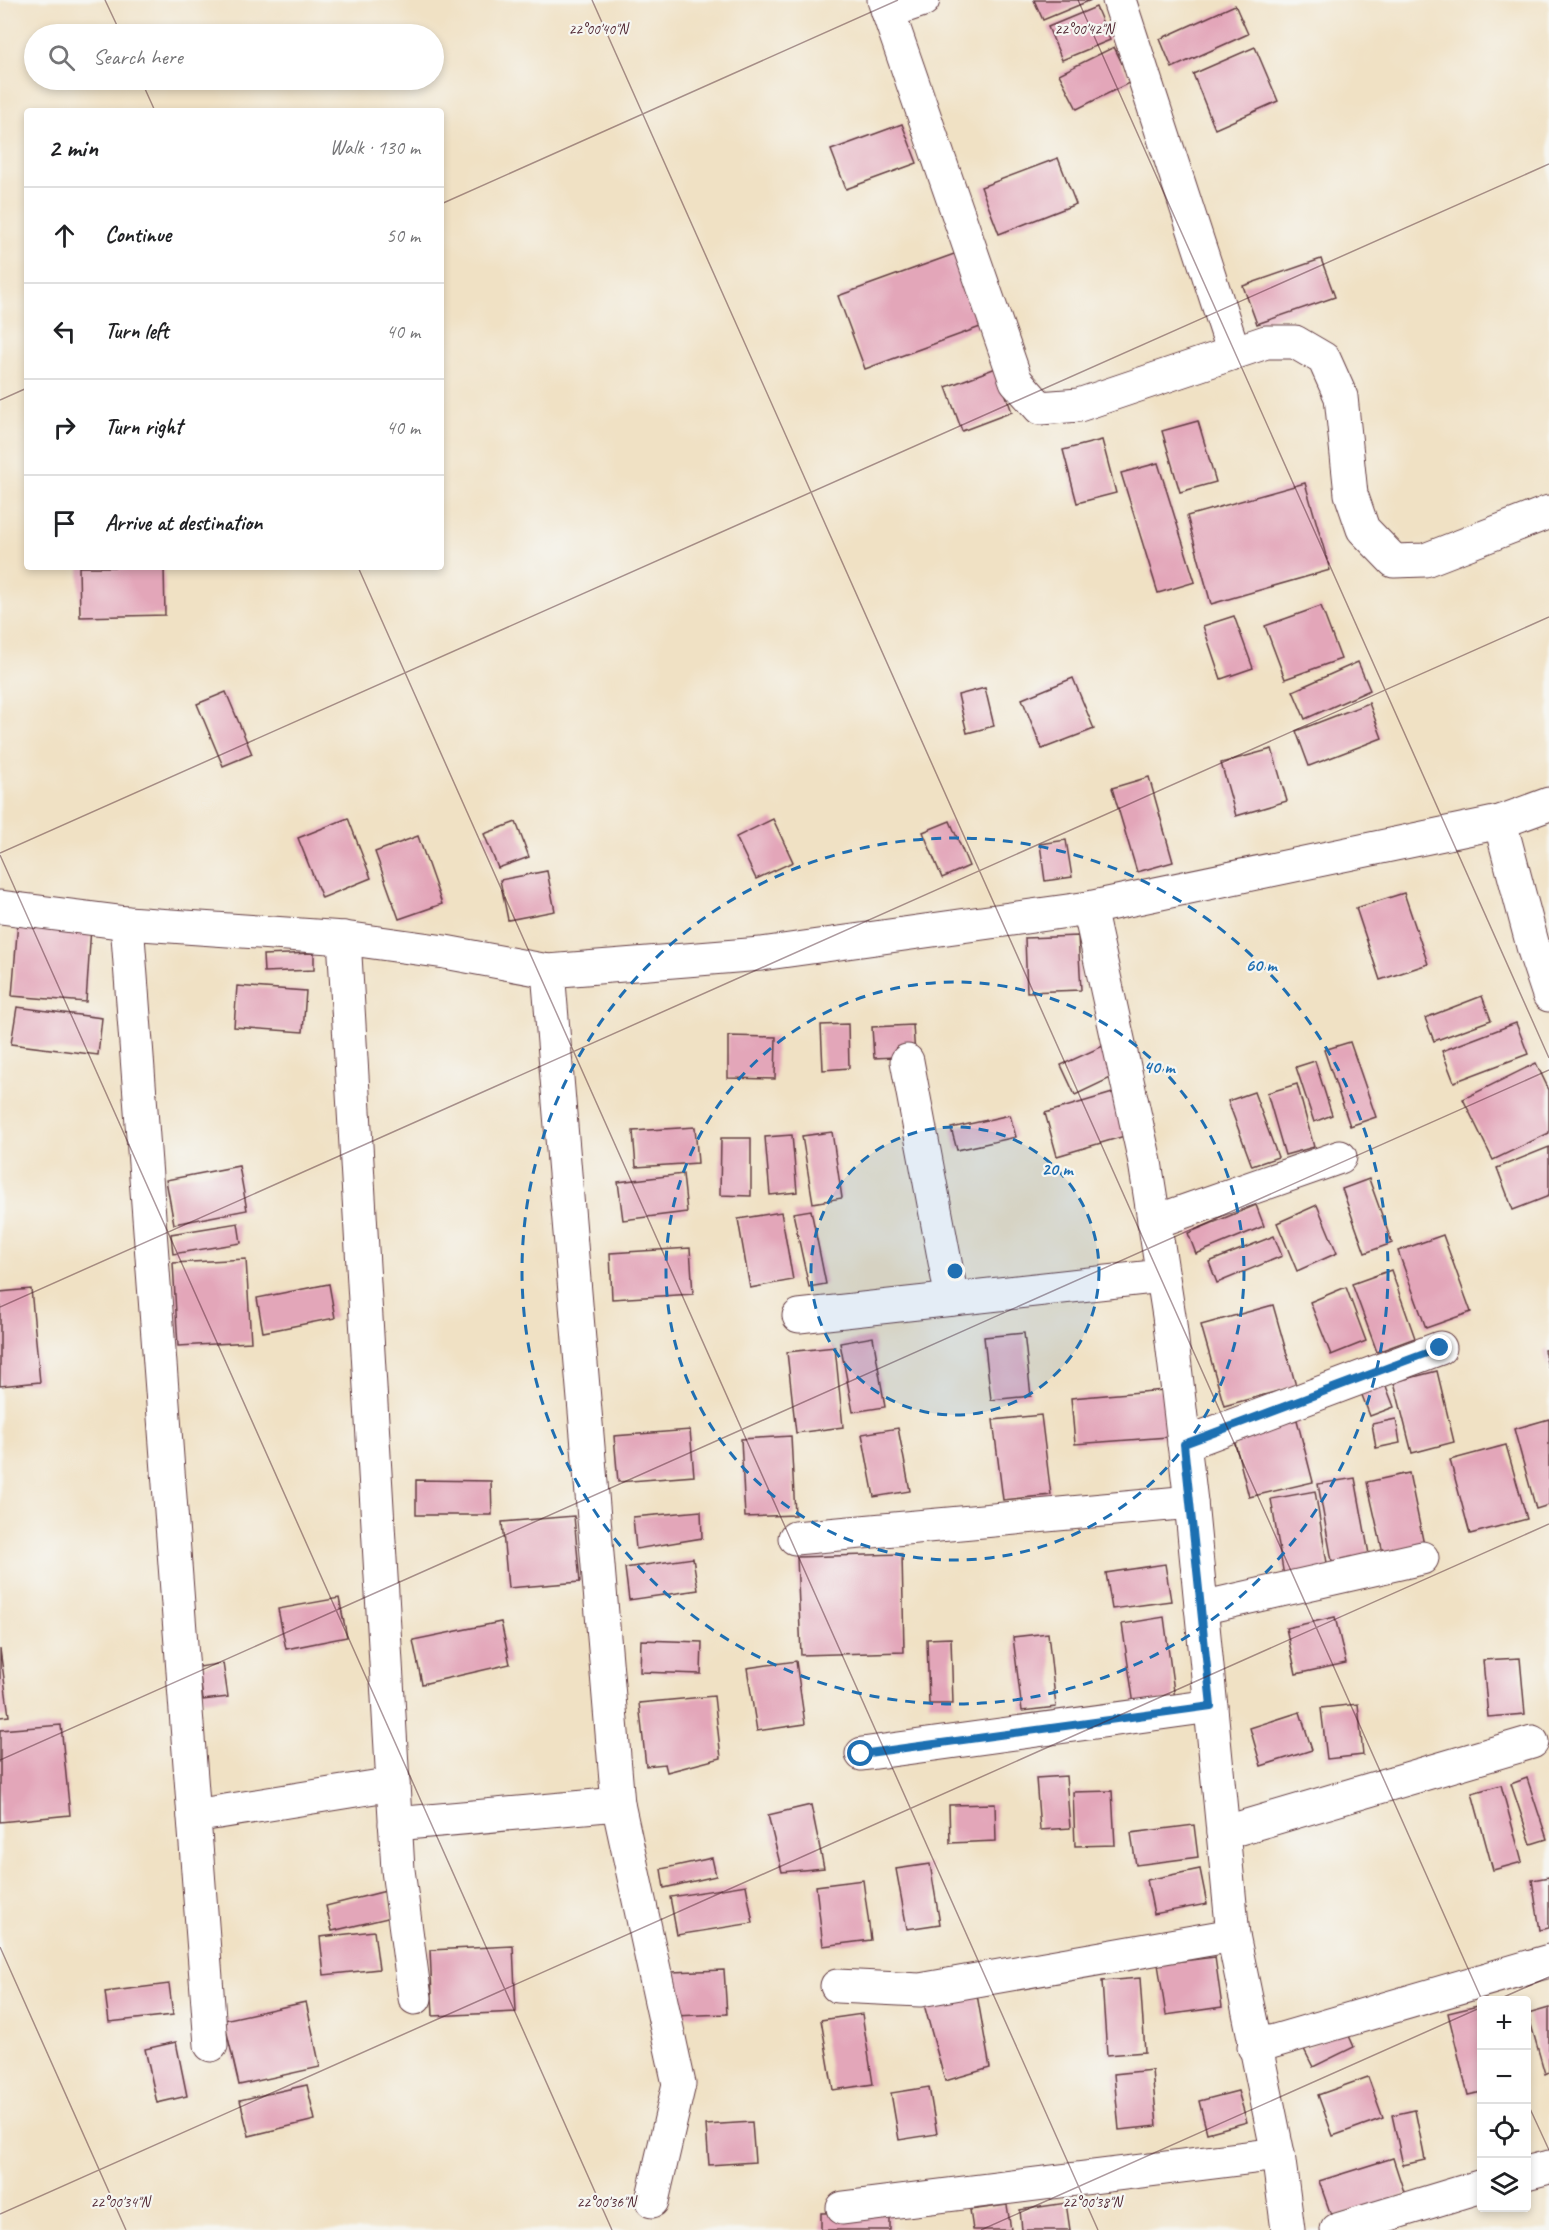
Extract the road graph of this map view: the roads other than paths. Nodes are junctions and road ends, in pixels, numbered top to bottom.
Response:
1 (923, 0) edge
2 (1119, 0) edge
3 (886, 6) edge
4 (1234, 353) junction
5 (1549, 512) edge
6 (1549, 804) edge
7 (1500, 822) junction
8 (0, 907) edge
9 (1089, 908) junction
10 (127, 923) junction
11 (344, 938) junction
12 (549, 971) junction
13 (1549, 995) edge
14 (907, 1061) dead end
15 (1340, 1157) dead end
16 (1154, 1222) junction
17 (1162, 1276) junction
18 (952, 1299) junction
19 (799, 1316) dead end
20 (1440, 1348) dead end
21 (1184, 1444) junction
22 (1191, 1502) junction
23 (795, 1538) dead end
24 (1422, 1558) dead end
25 (1201, 1608) junction
26 (1211, 1706) junction
27 (1532, 1742) dead end
28 (861, 1754) dead end
29 (393, 1784) junction
30 (618, 1804) junction
31 (194, 1816) junction
32 (395, 1824) junction
33 (1223, 1833) junction
34 (1233, 1935) junction
35 (1549, 1961) edge
36 (837, 1986) dead end
37 (415, 1998) dead end
38 (211, 2045) dead end
39 (1254, 2047) junction
40 (1278, 2154) junction
41 (1549, 2167) edge
42 (1531, 2172) edge
43 (1477, 2188) edge
44 (652, 2201) dead end
45 (843, 2208) dead end
46 (1288, 2230) edge
47 (1337, 2230) edge

1 - 3 street
2 - 4 street
3 - 4 street
4 - 5 street
6 - 7 street
7 - 9 street
7 - 13 street
8 - 10 street
9 - 12 street
9 - 16 street
10 - 11 street
10 - 31 street
11 - 12 street
11 - 29 street
12 - 30 street
14 - 18 street
15 - 16 street
16 - 17 street
17 - 18 street
17 - 21 street
18 - 19 street
20 - 21 street
21 - 22 street
22 - 23 street
22 - 25 street
24 - 25 street
25 - 26 street
26 - 28 street
26 - 33 street
27 - 33 street
29 - 31 street
29 - 32 street
30 - 32 street
30 - 44 street
31 - 38 street
32 - 37 street
33 - 34 street
34 - 36 street
34 - 39 street
35 - 39 street
39 - 40 street
40 - 45 street
40 - 46 street
41 - 42 street
43 - 47 street

